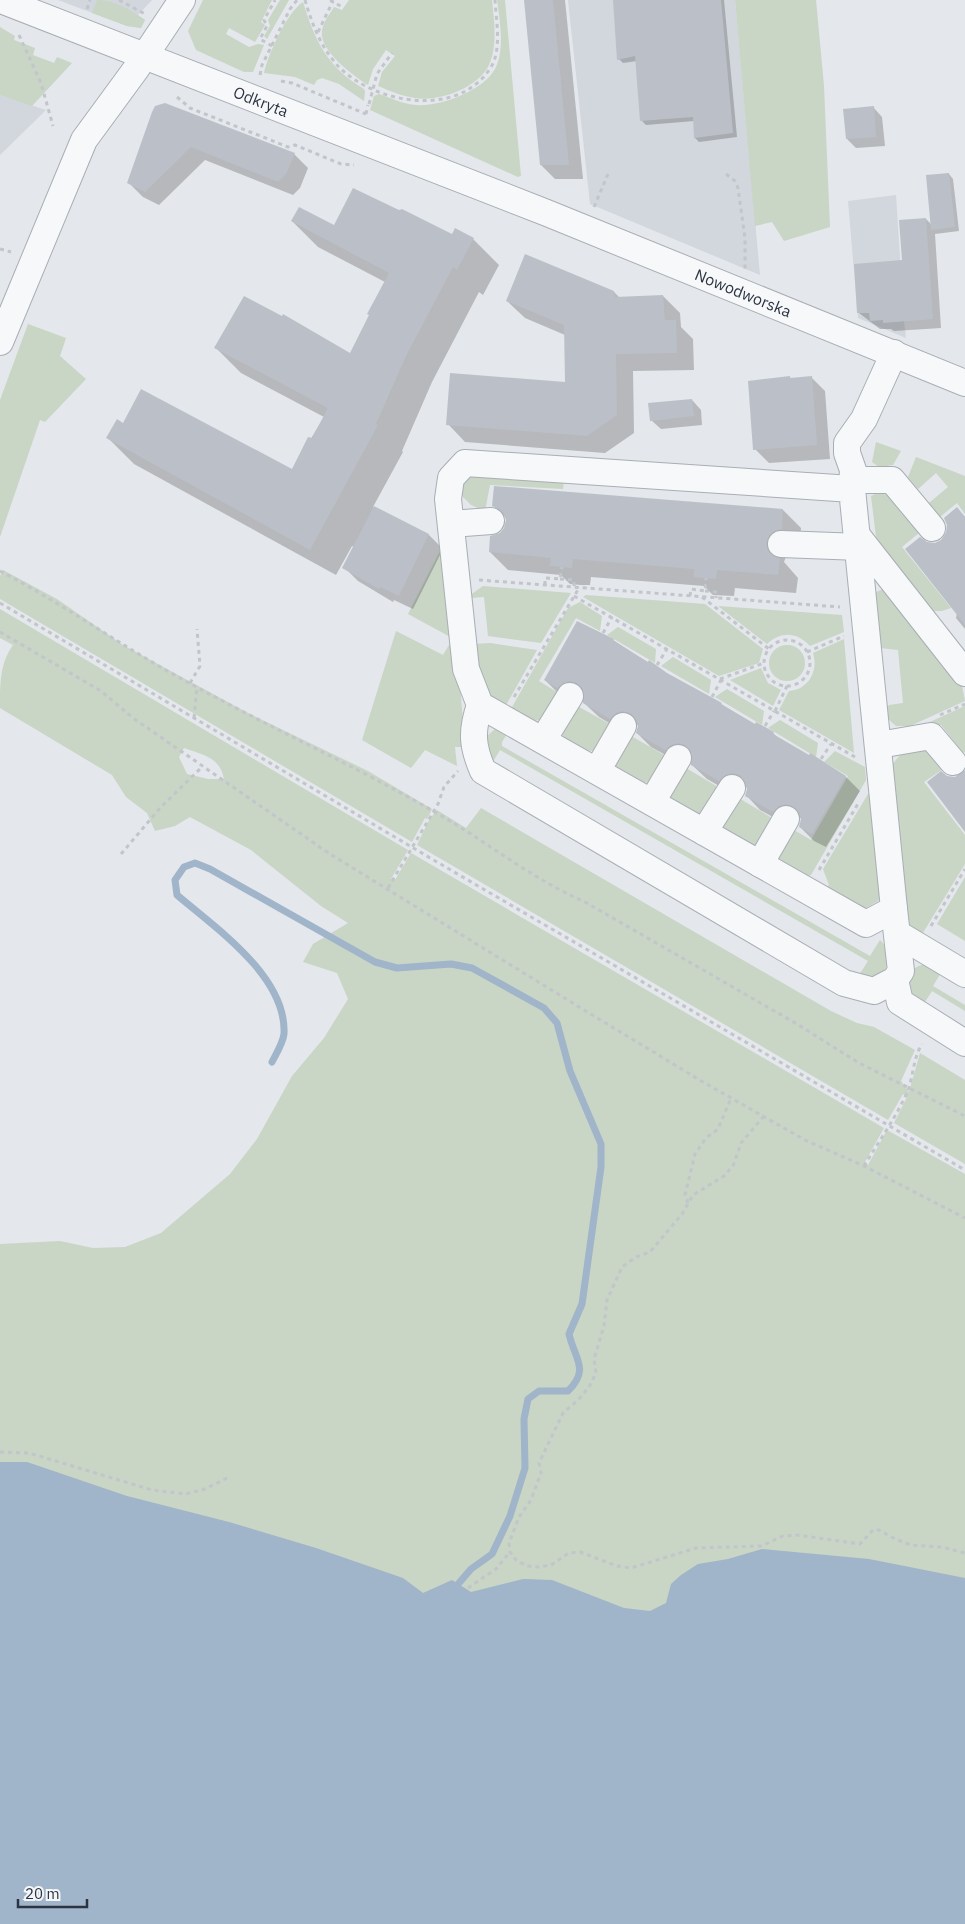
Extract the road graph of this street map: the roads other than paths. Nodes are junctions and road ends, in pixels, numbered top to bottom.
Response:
1 (1, 0) edge
2 (182, 0) edge
3 (144, 56) junction
4 (522, 204) joint
5 (0, 342) edge
6 (894, 353) junction
7 (965, 383) edge
8 (853, 479) junction
9 (491, 521) dead end
10 (451, 524) junction
11 (932, 528) dead end
12 (859, 543) junction
13 (781, 544) dead end
14 (965, 673) edge
15 (570, 696) dead end
16 (480, 705) junction
17 (623, 726) dead end
18 (543, 740) junction
19 (870, 753) junction
20 (678, 758) dead end
21 (953, 762) dead end
22 (597, 771) junction
23 (732, 788) dead end
24 (652, 802) junction
25 (786, 819) dead end
26 (704, 832) junction
27 (760, 864) junction
28 (894, 909) junction
29 (909, 940) junction
30 (965, 974) edge
31 (894, 980) junction
32 (965, 1044) edge

1 - 3 street, Odkryta
2 - 3 street
3 - 4 street, Odkryta
3 - 5 street
4 - 6 street, Nowodworska
6 - 7 street, Nowodworska
6 - 8 street
8 - 10 street
8 - 11 street
8 - 12 street
9 - 10 street
10 - 16 street
12 - 13 street
12 - 14 street
12 - 19 street
15 - 18 street
16 - 18 street
16 - 31 street
17 - 22 street
18 - 22 street
19 - 21 street
19 - 28 street
20 - 24 street
22 - 24 street
23 - 26 street
24 - 26 street
25 - 27 street
26 - 27 street
27 - 28 street
28 - 29 street
29 - 30 street
29 - 31 street
31 - 32 street

